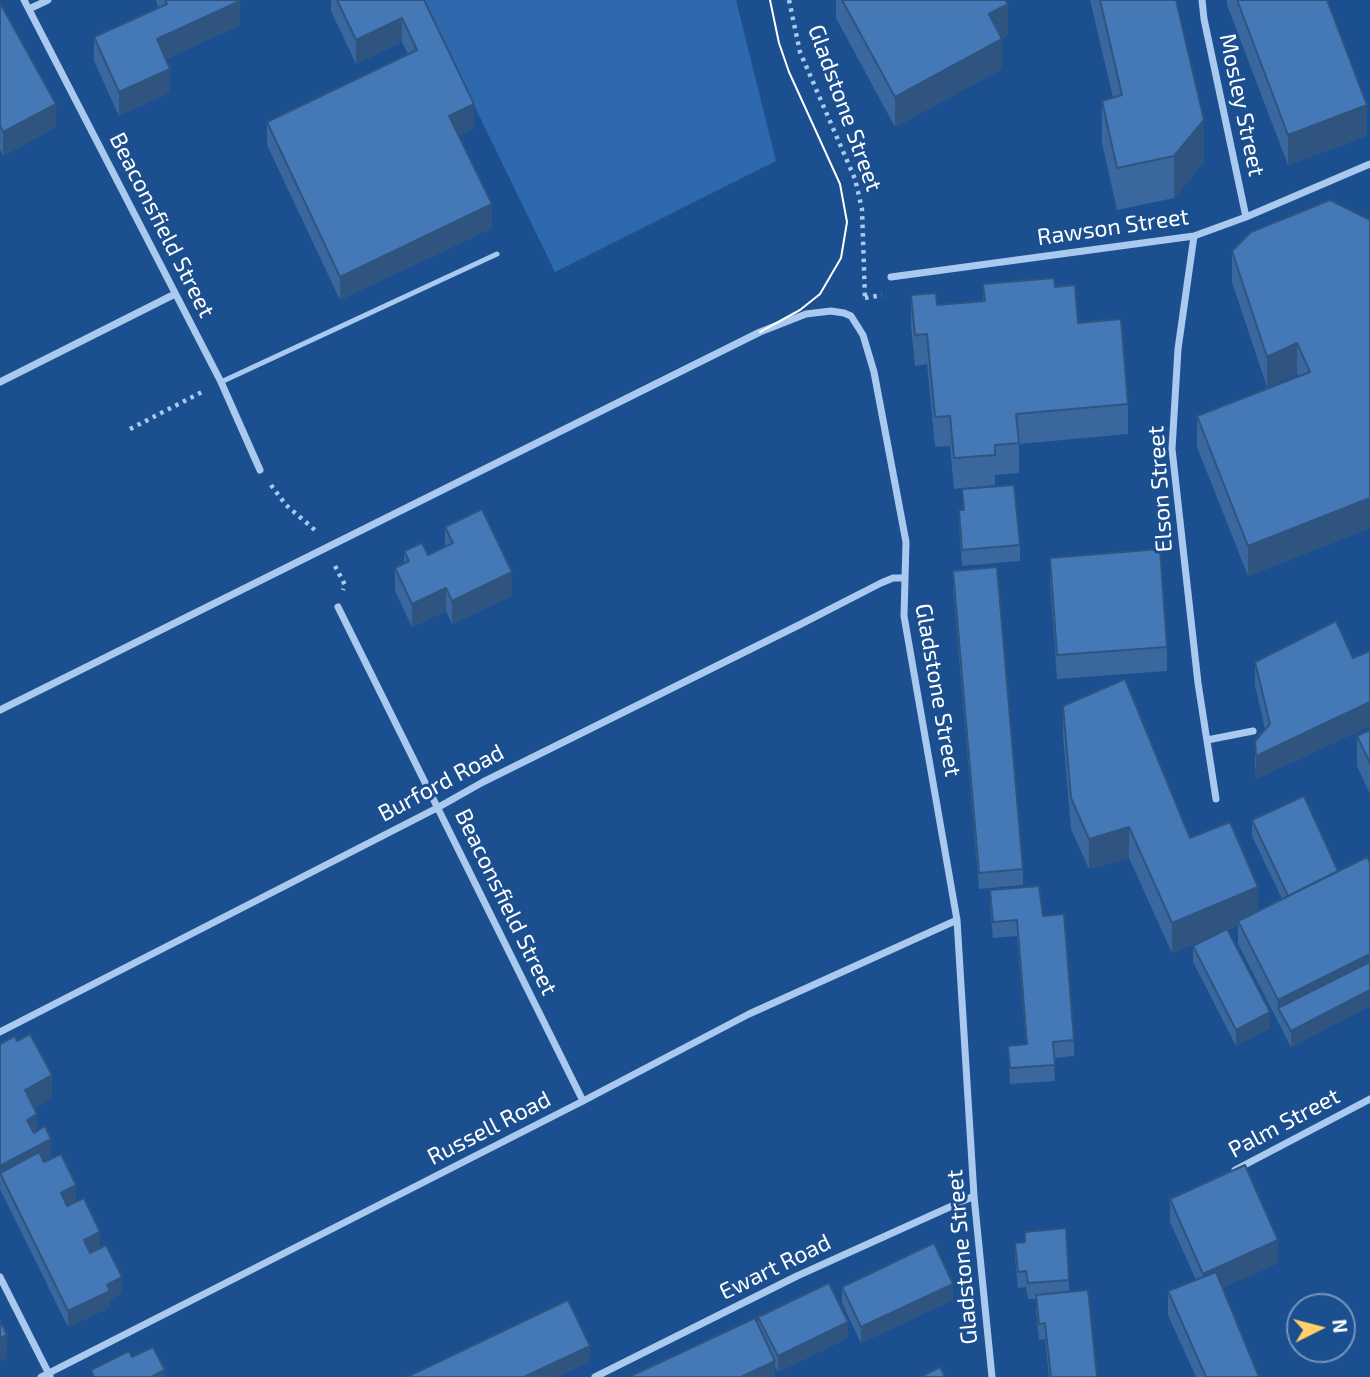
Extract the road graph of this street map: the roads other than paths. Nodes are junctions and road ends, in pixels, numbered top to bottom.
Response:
1 (24, 0) edge
2 (47, 0) edge
3 (1202, 0) edge
4 (29, 9) junction
5 (1370, 164) edge
6 (1246, 217) junction
7 (1194, 236) junction
8 (497, 254) dead end
9 (891, 277) dead end
10 (176, 294) junction
11 (0, 382) edge
12 (221, 382) junction
13 (260, 470) dead end
14 (904, 578) junction
15 (338, 607) dead end
16 (0, 710) edge
17 (1253, 731) dead end
18 (1207, 740) junction
19 (1216, 799) dead end
20 (437, 808) junction
21 (957, 920) junction
22 (0, 1031) edge
23 (1370, 1099) edge
24 (583, 1101) junction
25 (1227, 1174) edge
26 (974, 1196) junction
27 (0, 1277) edge
28 (47, 1376) edge
29 (595, 1377) edge
30 (992, 1377) edge

1 - 4 street, Beaconsfield Street
2 - 4 street
3 - 6 street, Mosley Street
4 - 10 street, Beaconsfield Street
5 - 6 street, Rawson Street
6 - 7 street, Rawson Street
7 - 9 street, Rawson Street
7 - 18 street, Elson Street
8 - 12 lane
10 - 11 street
10 - 12 street, Beaconsfield Street
12 - 13 street, Beaconsfield Street
14 - 16 street, Gladstone Street
14 - 20 street, Burford Road
14 - 21 street, Gladstone Street
15 - 20 street, Beaconsfield Street
17 - 18 street
18 - 19 street, Elson Street
20 - 22 street, Burford Road
20 - 24 street, Beaconsfield Street
21 - 24 street, Russell Road
21 - 26 street, Gladstone Street
23 - 25 street, Palm Street
24 - 28 street, Russell Road
26 - 29 street, Ewart Road
26 - 30 street, Gladstone Street
27 - 28 street

